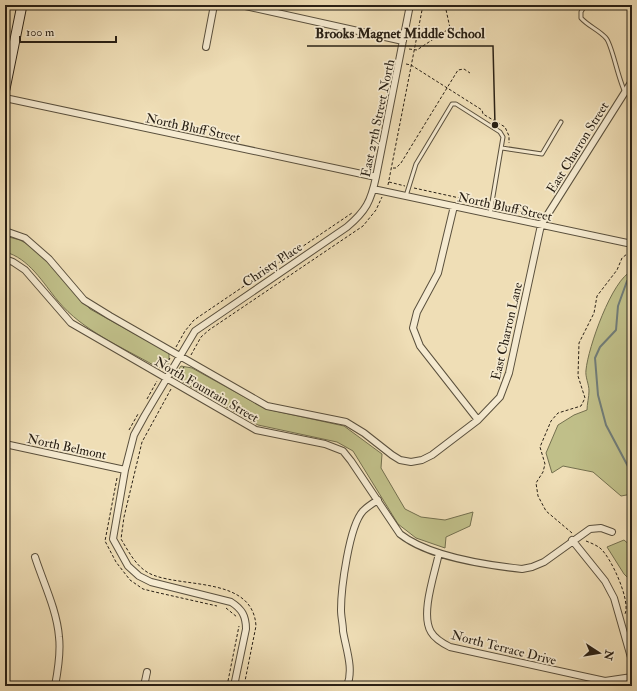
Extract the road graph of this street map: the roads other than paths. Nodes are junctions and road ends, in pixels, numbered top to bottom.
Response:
1 (22, 5) edge
2 (214, 5) edge
3 (241, 5) edge
4 (410, 5) edge
5 (585, 5) edge
6 (403, 41) junction
7 (206, 47) dead end
8 (6, 78) edge
9 (632, 80) edge
10 (5, 89) edge
11 (625, 92) junction
12 (5, 98) edge
13 (561, 122) dead end
14 (502, 148) junction
15 (376, 177) junction
16 (373, 189) junction
17 (406, 196) junction
18 (454, 206) junction
19 (490, 214) junction
20 (541, 225) junction
21 (5, 231) edge
22 (632, 244) edge
23 (5, 259) edge
24 (180, 357) junction
25 (167, 379) junction
26 (478, 420) junction
27 (5, 444) edge
28 (405, 461) joint
29 (122, 469) junction
30 (378, 500) junction
31 (612, 532) dead end
32 (572, 537) junction
33 (439, 553) junction
34 (35, 557) dead end
35 (632, 661) edge
36 (147, 672) dead end
37 (632, 677) edge
38 (55, 686) edge
39 (144, 686) edge
40 (234, 686) edge
41 (348, 686) edge

1 - 8 street
2 - 7 street
3 - 6 street
4 - 6 street, East 27th Street North
5 - 11 lane
6 - 15 street, East 27th Street North
8 - 10 street
9 - 11 street, East Charron Street
11 - 20 street, East Charron Street
12 - 15 street, North Bluff Street
13 - 14 lane
14 - 17 lane
14 - 19 lane
15 - 16 street, East 27th Street North
16 - 17 street, North Bluff Street
16 - 24 street, Christy Place
17 - 18 street, North Bluff Street
18 - 19 street, North Bluff Street
18 - 26 street
19 - 20 street, North Bluff Street
20 - 22 street, North Bluff Street
20 - 26 street, East Charron Lane
21 - 24 street, North Fountain Street
23 - 25 street, North Fountain Street
24 - 25 street, Christy Place
24 - 28 street, North Fountain Street
25 - 29 street, Christy Place
25 - 30 street, North Fountain Street
26 - 28 street, East Charron Lane
27 - 29 street, North Belmont
29 - 40 street, Christy Place
30 - 33 street, North Fountain Street
30 - 41 street
31 - 32 street, North Fountain Street
32 - 33 street, North Fountain Street
32 - 35 street
33 - 37 street, North Terrace Drive
34 - 38 street
36 - 39 street

